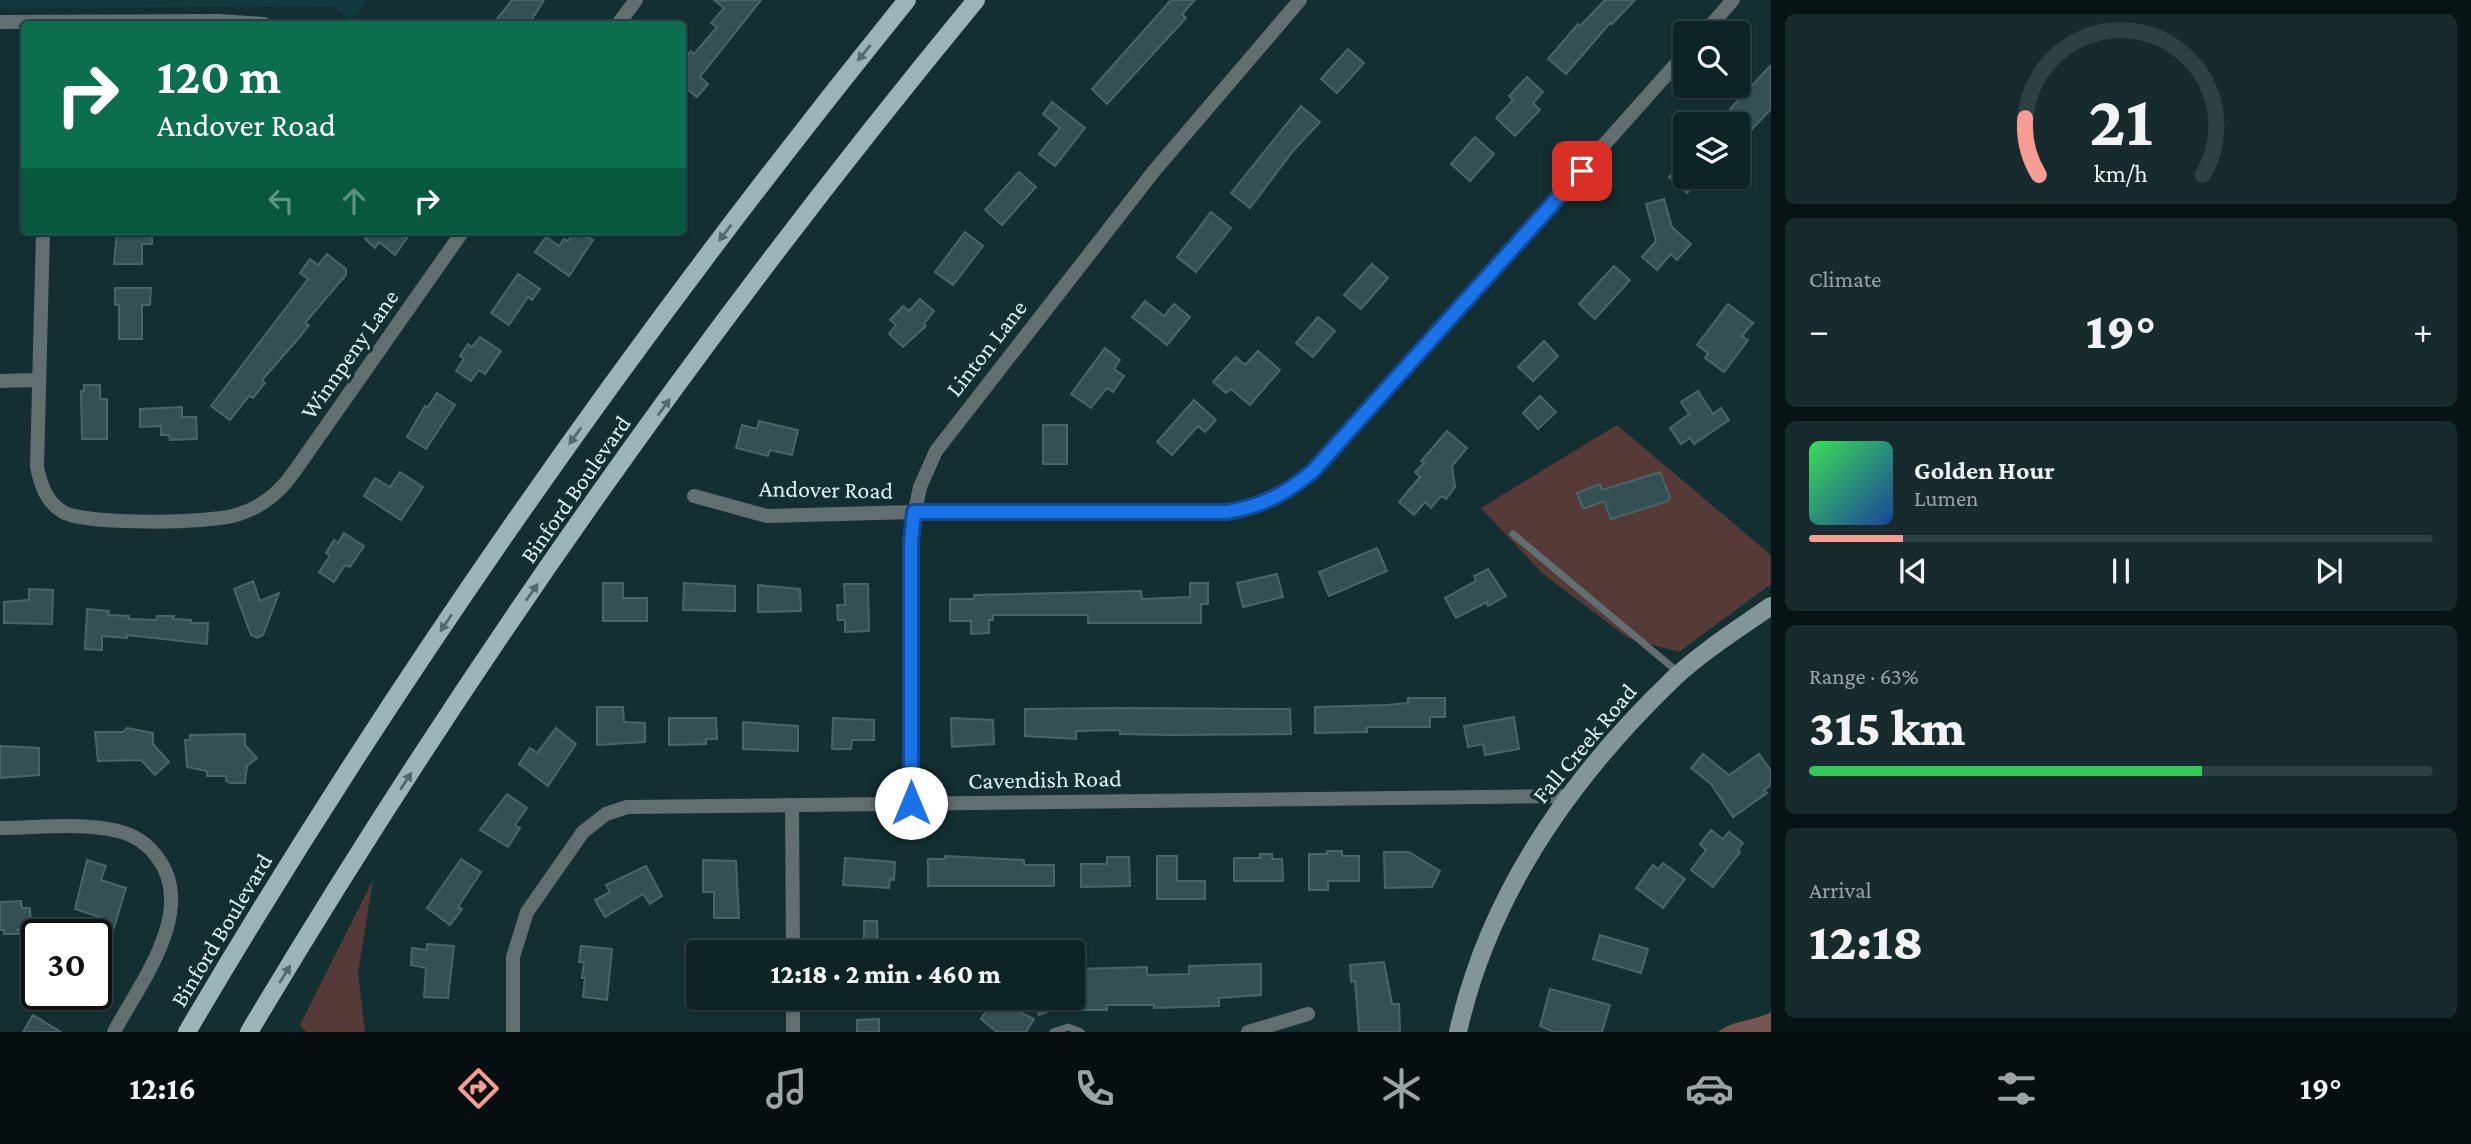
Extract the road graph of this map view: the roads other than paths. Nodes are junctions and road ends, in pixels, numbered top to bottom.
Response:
1 (636, 0) edge
2 (907, 0) edge
3 (976, 0) edge
4 (1300, 0) edge
5 (1733, 0) edge
6 (620, 21) edge
7 (1715, 21) edge
8 (0, 22) edge
9 (21, 22) edge
10 (1673, 67) edge
11 (43, 235) edge
12 (460, 235) edge
13 (38, 380) junction
14 (0, 381) edge
15 (694, 496) dead end
16 (914, 512) junction
17 (1513, 534) dead end
18 (1771, 606) edge
19 (1679, 674) junction
20 (1567, 796) junction
21 (911, 803) junction
22 (792, 805) junction
23 (0, 828) edge
24 (793, 940) edge
25 (793, 1010) edge
26 (1308, 1014) dead end
27 (114, 1032) edge
28 (187, 1032) edge
29 (249, 1032) edge
30 (513, 1032) edge
31 (793, 1032) edge
32 (1053, 1032) edge
33 (1081, 1032) edge
34 (1248, 1032) edge
35 (1458, 1032) edge

1 - 6 street
2 -> 28 main road, Binford Boulevard
29 -> 3 main road, Binford Boulevard
4 - 16 street, Linton Lane
5 - 7 street
8 - 9 street
10 - 16 street, Andover Road
11 - 13 street
12 - 13 street, Winnpeny Lane
13 - 14 street
15 - 16 street, Andover Road
16 - 21 street, Linton Lane
17 - 19 lane
18 - 19 main road, Fall Creek Road
19 - 20 main road, Fall Creek Road
20 - 21 street, Cavendish Road
20 - 35 main road, Fall Creek Road
21 - 22 street, Cavendish Road
22 - 24 street
22 - 30 street, Cavendish Road
23 - 27 street
25 - 31 street
26 - 34 street
32 - 33 lane

